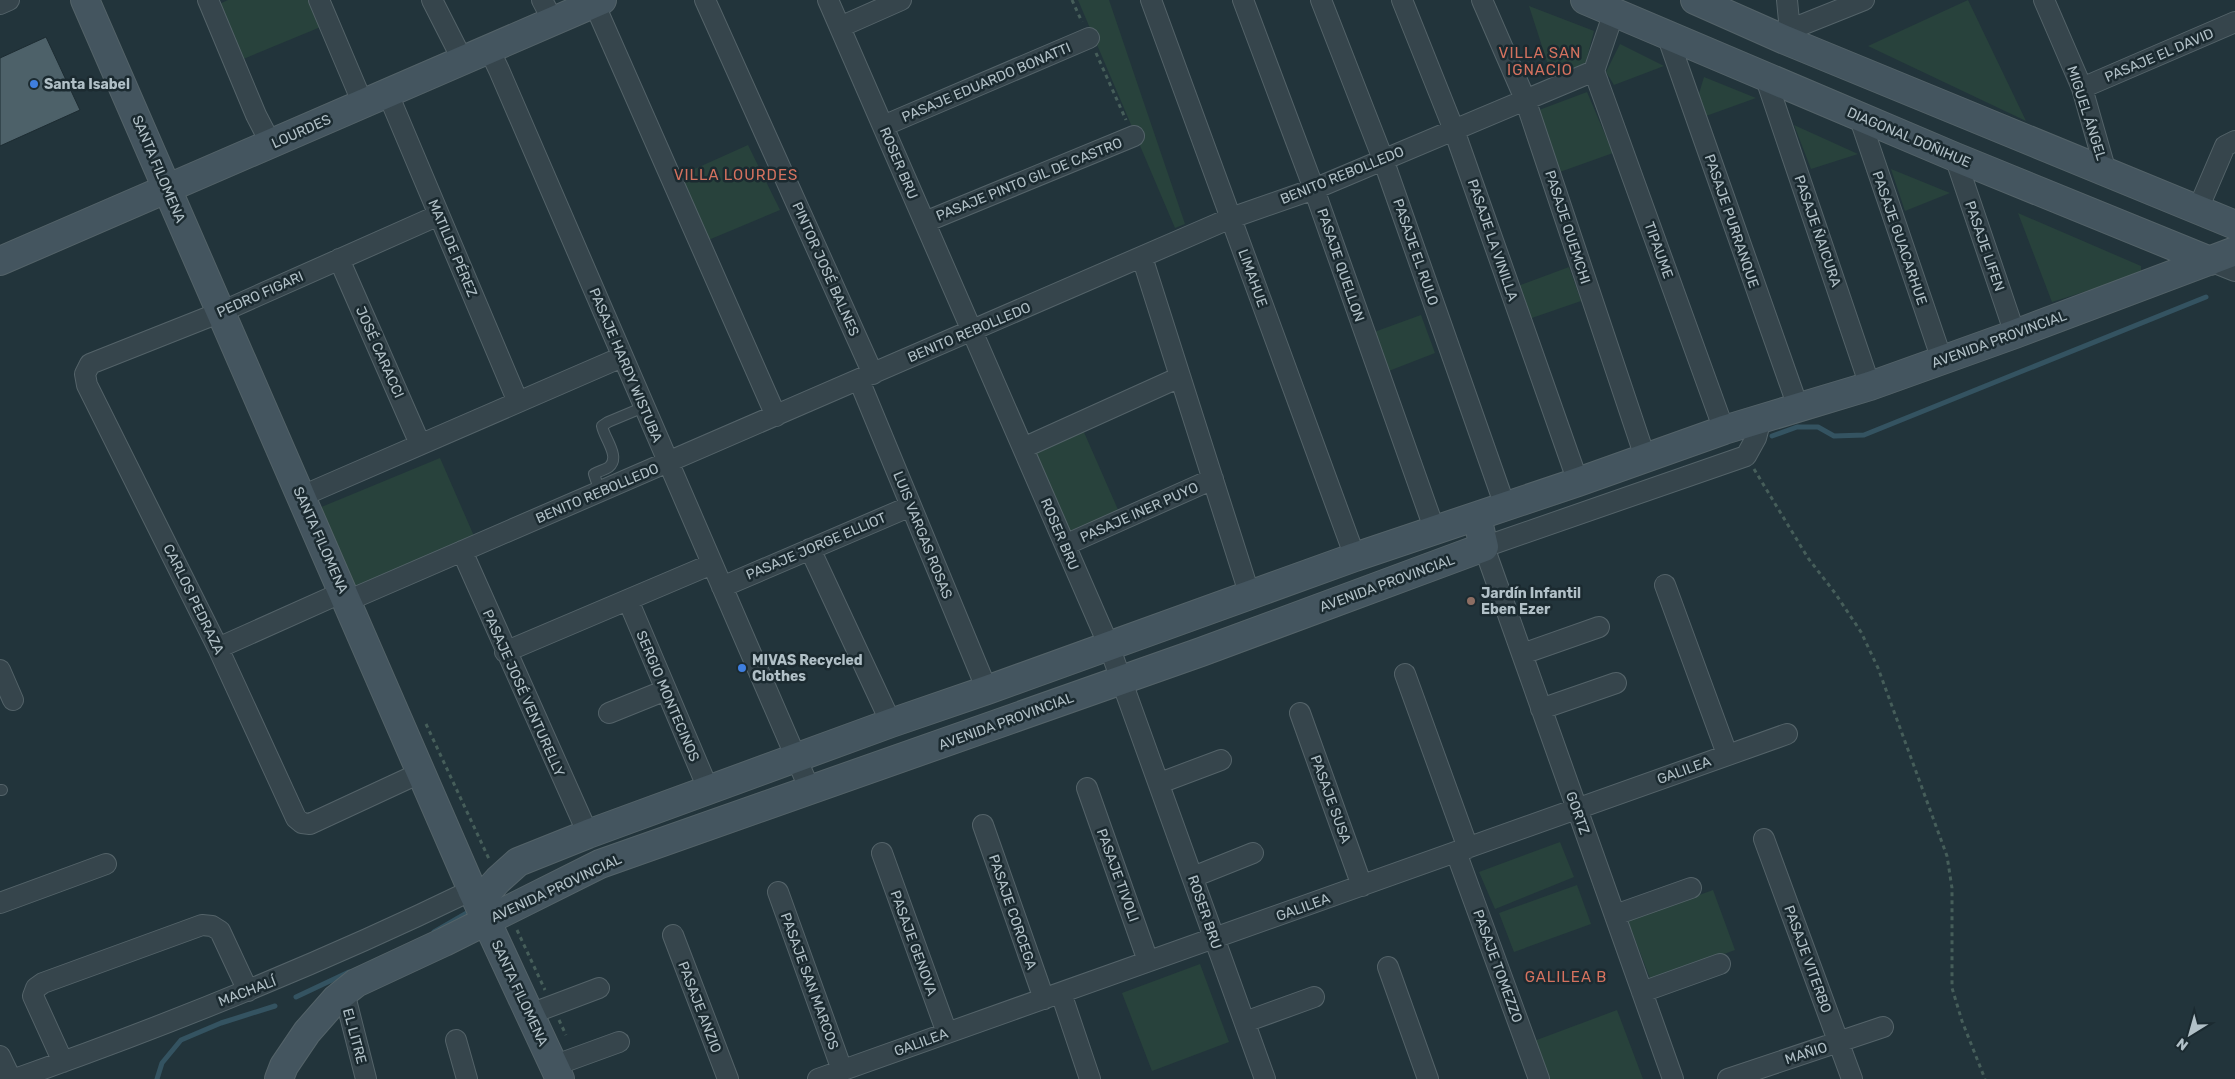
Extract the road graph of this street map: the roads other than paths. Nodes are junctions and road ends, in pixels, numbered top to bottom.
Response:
1 (9, 0) edge
2 (85, 0) edge
3 (208, 0) edge
4 (319, 0) edge
5 (432, 0) edge
6 (705, 0) edge
7 (828, 0) edge
8 (901, 0) edge
9 (1151, 0) edge
10 (1243, 0) edge
11 (1321, 0) edge
12 (1402, 0) edge
13 (1482, 0) edge
14 (1585, 0) edge
15 (1787, 0) edge
16 (1864, 0) edge
17 (2044, 0) edge
18 (598, 2) edge
19 (0, 4) edge
20 (1706, 4) edge
21 (548, 11) edge
22 (1614, 12) junction
23 (2235, 22) edge
24 (840, 27) junction
25 (1667, 34) junction
26 (1787, 35) junction
27 (1089, 38) road end
28 (489, 49) junction
29 (1699, 49) junction
30 (463, 61) junction
31 (1594, 71) junction
32 (1765, 76) junction
33 (2082, 88) junction
34 (375, 99) junction
35 (1525, 99) junction
36 (1859, 116) junction
37 (883, 126) junction
38 (1454, 130) junction
39 (1134, 136) road end
40 (2235, 141) edge
41 (271, 144) junction
42 (1955, 157) junction
43 (1383, 159) junction
44 (2106, 172) junction
45 (168, 189) junction
46 (1314, 189) junction
47 (2171, 197) junction
48 (2198, 208) junction
49 (439, 215) junction
50 (1231, 218) junction
51 (925, 222) junction
52 (2235, 225) edge
53 (2160, 240) junction
54 (2223, 256) edge
55 (1142, 257) junction
56 (339, 259) junction
57 (0, 261) edge
58 (2235, 271) edge
59 (2160, 280) junction
60 (221, 312) junction
61 (972, 331) junction
62 (2015, 334) junction
63 (622, 357) junction
64 (1942, 360) junction
65 (85, 374) joint
66 (866, 377) junction
67 (1180, 377) junction
68 (1870, 386) junction
69 (518, 402) junction
70 (644, 407) junction
71 (1798, 407) junction
72 (776, 416) junction
73 (1761, 419) junction
74 (1724, 430) junction
75 (420, 444) junction
76 (1023, 448) junction
77 (1645, 457) junction
78 (668, 462) junction
79 (1213, 479) junction
80 (1578, 482) junction
81 (600, 492) junction
82 (302, 496) junction
83 (911, 506) junction
84 (1504, 506) junction
85 (1477, 517) junction
86 (1435, 531) junction
87 (1065, 545) junction
88 (1484, 547) junction
89 (810, 549) junction
90 (462, 552) junction
91 (1355, 557) junction
92 (712, 564) junction
93 (1666, 585) dead end
94 (722, 587) junction
95 (345, 596) junction
96 (1250, 596) junction
97 (628, 600) junction
98 (1599, 627) dead end
99 (1109, 646) junction
100 (218, 648) junction
101 (505, 652) junction
102 (1522, 654) junction
103 (0, 670) edge
104 (1405, 674) dead end
105 (1123, 680) junction
106 (1616, 683) dead end
107 (666, 690) junction
108 (986, 690) junction
109 (13, 700) dead end
110 (1541, 709) junction
111 (609, 713) dead end
112 (1300, 713) dead end
113 (891, 723) junction
114 (1787, 734) dead end
115 (1727, 754) junction
116 (796, 758) junction
117 (1221, 760) dead end
118 (422, 772) junction
119 (1160, 783) junction
120 (1087, 788) dead end
121 (810, 790) junction
122 (709, 791) junction
123 (1577, 809) junction
124 (983, 825) dead end
125 (588, 834) junction
126 (1764, 839) dead end
127 (1462, 850) junction
128 (882, 853) dead end
129 (1253, 853) dead end
130 (106, 864) dead end
131 (1193, 877) junction
132 (1362, 886) junction
133 (1691, 888) dead end
134 (778, 892) dead end
135 (0, 903) edge
136 (479, 904) junction
137 (1615, 915) junction
138 (673, 934) dead end
139 (1215, 938) junction
140 (1148, 961) junction
141 (1720, 964) dead end
142 (1388, 967) dead end
143 (599, 988) dead end
144 (248, 991) junction
145 (344, 992) junction
146 (1642, 992) junction
147 (1052, 996) junction
148 (1314, 997) dead end
149 (530, 1014) junction
150 (1245, 1022) junction
151 (1883, 1028) dead end
152 (946, 1033) junction
153 (456, 1040) dead end
154 (619, 1042) dead end
155 (1839, 1042) junction
156 (0, 1056) edge
157 (63, 1062) junction
158 (842, 1070) junction
159 (556, 1072) edge
160 (284, 1075) edge
161 (11, 1079) edge
162 (15, 1079) edge
163 (366, 1079) edge
164 (467, 1079) edge
165 (728, 1079) edge
166 (818, 1079) edge
167 (1090, 1079) edge
168 (1265, 1079) edge
169 (1428, 1079) edge
170 (1539, 1079) edge
171 (1673, 1079) edge
172 (1728, 1079) edge
173 (1852, 1079) edge

1 - 19 street
2 - 45 street, SANTA FILOMENA
3 - 41 street
4 - 34 street, MATILDE PÉREZ
5 - 30 street
6 - 66 street, PINTOR JOSÉ BALNES
7 - 24 street, ROSER BRU
8 - 24 street
9 - 50 street, LIMAHUE
10 - 46 street, PASAJE QUELLON
11 - 43 street, PASAJE EL RULO
12 - 38 street, PASAJE LA VINILLA
13 - 35 street, PASAJE QUEMCHI
14 - 22 street, DIAGONAL DOÑIHUE
15 - 26 street
16 - 26 street
17 - 33 street, MIGUEL ÁNGEL
18 - 21 street, LOURDES
18 - 72 street
20 - 26 street
20 - 29 street
21 - 28 street, LOURDES
22 - 25 street, DIAGONAL DOÑIHUE
22 - 31 street
23 - 33 street, PASAJE EL DAVID
24 - 37 street, ROSER BRU
25 - 29 street, DIAGONAL DOÑIHUE
25 - 71 street, PASAJE PURRANQUE
26 - 44 street
27 - 37 street, PASAJE EDUARDO BONATTI
28 - 30 street, LOURDES
28 - 63 street, PASAJE HARDY WISTUBA
29 - 32 street, DIAGONAL DOÑIHUE
30 - 34 street, LOURDES
31 - 35 street, BENITO REBOLLEDO
31 - 74 street, TIPAUME
32 - 36 street, DIAGONAL DOÑIHUE
32 - 68 street, PASAJE ÑAICURA
33 - 44 street, MIGUEL ÁNGEL
34 - 41 street, LOURDES
34 - 49 street, MATILDE PÉREZ
35 - 38 street, BENITO REBOLLEDO
35 - 77 street, PASAJE QUEMCHI
36 - 42 street, DIAGONAL DOÑIHUE
36 - 64 street, PASAJE GUACARHUE
37 - 51 street, ROSER BRU
38 - 43 street, BENITO REBOLLEDO
38 - 80 street, PASAJE LA VINILLA
39 - 51 street, PASAJE PINTO GIL DE CASTRO
40 - 48 street
41 - 45 street, LOURDES
42 - 53 street, DIAGONAL DOÑIHUE
42 - 62 street, PASAJE LIFEN
43 - 46 street, BENITO REBOLLEDO
43 - 84 street, PASAJE EL RULO
44 - 47 street
45 - 57 street, LOURDES
45 - 60 street, SANTA FILOMENA
46 - 50 street, BENITO REBOLLEDO
46 - 86 street, PASAJE QUELLON
47 - 48 street
47 - 53 street
48 - 52 street
49 - 56 street, PEDRO FIGARI
49 - 69 street, MATILDE PÉREZ
50 - 55 street, BENITO REBOLLEDO
50 - 91 street, LIMAHUE
51 - 61 street, ROSER BRU
53 - 54 street, DIAGONAL DOÑIHUE
53 - 59 street
54 - 58 street, DIAGONAL DOÑIHUE
54 - 59 street, AVENIDA PROVINCIAL
55 - 61 street, BENITO REBOLLEDO
55 - 67 street
56 - 60 street, PEDRO FIGARI
56 - 75 street, JOSÉ CARACCI
59 - 62 street, AVENIDA PROVINCIAL
60 - 65 street, PEDRO FIGARI
60 - 82 street, SANTA FILOMENA
61 - 66 street, BENITO REBOLLEDO
61 - 76 street, ROSER BRU
62 - 64 street, AVENIDA PROVINCIAL
63 - 69 street
63 - 70 street, PASAJE HARDY WISTUBA
64 - 68 street, AVENIDA PROVINCIAL
65 - 100 street, CARLOS PEDRAZA
66 - 72 street, BENITO REBOLLEDO
66 - 83 street, LUIS VARGAS ROSAS
67 - 76 street
67 - 79 street
68 - 71 street, AVENIDA PROVINCIAL
69 - 75 street
70 - 78 street, PASAJE HARDY WISTUBA
70 - 81 lane
71 - 73 street, AVENIDA PROVINCIAL
72 - 78 street, BENITO REBOLLEDO
73 - 74 street, AVENIDA PROVINCIAL
73 - 88 street, AVENIDA PROVINCIAL
74 - 77 street, AVENIDA PROVINCIAL
75 - 82 street
76 - 87 street, ROSER BRU
77 - 80 street, AVENIDA PROVINCIAL
78 - 81 street, BENITO REBOLLEDO
78 - 92 street, PASAJE HARDY WISTUBA
79 - 87 street, PASAJE INER PUYO
79 - 96 street
80 - 84 street, AVENIDA PROVINCIAL
81 - 90 street, BENITO REBOLLEDO
82 - 95 street, SANTA FILOMENA
83 - 89 street, PASAJE JORGE ELLIOT
83 - 108 street, LUIS VARGAS ROSAS
84 - 85 street, AVENIDA PROVINCIAL
85 - 86 street, AVENIDA PROVINCIAL
85 - 88 street
86 - 91 street, AVENIDA PROVINCIAL
87 - 99 street, ROSER BRU
88 - 102 street, GORTZ
88 - 105 street, AVENIDA PROVINCIAL
89 - 94 street, PASAJE JORGE ELLIOT
89 - 113 street
90 - 95 street, BENITO REBOLLEDO
90 - 101 street, PASAJE JOSÉ VENTURELLY
91 - 96 street, AVENIDA PROVINCIAL
92 - 94 street, PASAJE HARDY WISTUBA
92 - 97 street
93 - 115 street
94 - 116 street, PASAJE HARDY WISTUBA
95 - 100 street, BENITO REBOLLEDO
95 - 118 street, SANTA FILOMENA
96 - 99 street, AVENIDA PROVINCIAL
97 - 101 street
97 - 107 street, SERGIO MONTECINOS
98 - 102 street
99 - 105 street, ROSER BRU
99 - 108 street, AVENIDA PROVINCIAL
100 - 118 street, CARLOS PEDRAZA
101 - 125 street, PASAJE JOSÉ VENTURELLY
102 - 110 street, GORTZ
103 - 109 street
104 - 127 street, PASAJE TOMEZZO
105 - 119 street, ROSER BRU
105 - 121 street, AVENIDA PROVINCIAL
106 - 110 street
107 - 111 street
107 - 122 street, SERGIO MONTECINOS
108 - 113 street, AVENIDA PROVINCIAL
110 - 123 street, GORTZ
112 - 132 street, PASAJE SUSA
113 - 116 street, AVENIDA PROVINCIAL
114 - 115 street, GALILEA
115 - 123 street, GALILEA
116 - 121 street, PASAJE HARDY WISTUBA
116 - 122 street, AVENIDA PROVINCIAL
117 - 119 street
118 - 136 street, SANTA FILOMENA
119 - 131 street, ROSER BRU
120 - 140 street, PASAJE TIVOLI
121 - 136 street, AVENIDA PROVINCIAL
122 - 125 street, AVENIDA PROVINCIAL
123 - 127 street, GALILEA
123 - 137 street, GORTZ
124 - 147 street, PASAJE CORCEGA
125 - 136 street, AVENIDA PROVINCIAL
126 - 155 street, PASAJE VITERBO
127 - 132 street, GALILEA
127 - 170 street, PASAJE TOMEZZO
128 - 152 street, PASAJE GENOVA
129 - 131 street
130 - 135 street
131 - 139 street, ROSER BRU
132 - 139 street, GALILEA
133 - 137 street
134 - 158 street, PASAJE SAN MARCOS
136 - 144 street, MACHALÍ
136 - 145 street, AVENIDA PROVINCIAL
136 - 149 street, SANTA FILOMENA
137 - 146 street, GORTZ
138 - 165 street, PASAJE ANZIO
139 - 140 street, GALILEA
139 - 150 street, ROSER BRU
140 - 147 street, GALILEA
141 - 146 street
142 - 169 street
143 - 149 street
144 - 157 street, MACHALÍ
144 - 157 street
145 - 160 street, AVENIDA PROVINCIAL
145 - 163 street, EL LITRE
146 - 171 street, GORTZ
147 - 152 street, GALILEA
147 - 167 street, PASAJE CORCEGA
148 - 150 street
149 - 159 street, SANTA FILOMENA
150 - 168 street, ROSER BRU
151 - 155 street, MAÑIO
152 - 158 street, GALILEA
153 - 164 street
154 - 159 street
155 - 172 street, MAÑIO
155 - 173 street, PASAJE VITERBO
156 - 161 street
157 - 162 street, MACHALÍ
158 - 166 street, GALILEA

